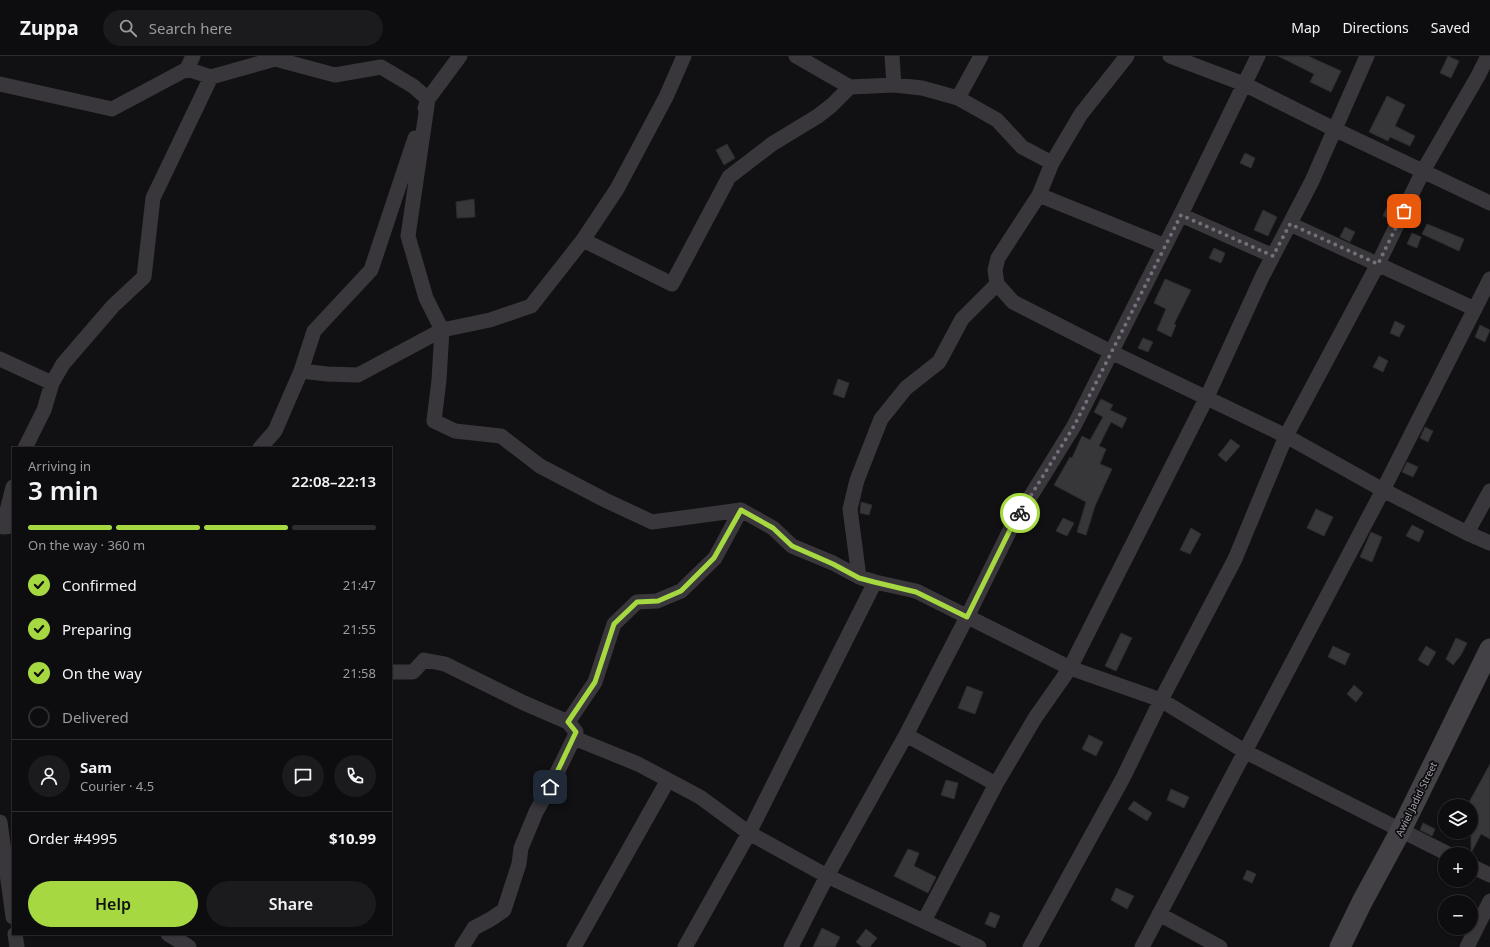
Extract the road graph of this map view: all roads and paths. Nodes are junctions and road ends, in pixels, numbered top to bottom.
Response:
1 (460, 56) edge
2 (684, 56) edge
3 (796, 56) edge
4 (892, 56) edge
5 (981, 56) edge
6 (1128, 56) edge
7 (1170, 56) edge
8 (1258, 56) edge
9 (1367, 56) edge
10 (1488, 56) edge
11 (190, 63) edge
12 (211, 77) junction
13 (0, 84) edge
14 (1244, 84) junction
15 (894, 85) junction
16 (850, 87) junction
17 (958, 98) junction
18 (428, 99) junction
19 (1334, 130) junction
20 (1052, 163) junction
21 (1423, 171) junction
22 (1039, 195) junction
23 (1490, 203) edge
24 (1181, 215) junction
25 (1290, 224) junction
26 (583, 240) junction
27 (1165, 246) junction
28 (1273, 256) junction
29 (1378, 264) junction
30 (1490, 279) edge
31 (997, 284) junction
32 (1475, 309) junction
33 (442, 330) junction
34 (1111, 352) junction
35 (0, 359) edge
36 (301, 371) junction
37 (52, 383) junction
38 (1207, 397) junction
39 (1286, 436) junction
40 (26, 447) edge
41 (261, 447) edge
42 (1383, 490) junction
43 (12, 491) edge
44 (1490, 491) edge
45 (741, 510) junction
46 (12, 526) edge
47 (1467, 534) junction
48 (1490, 543) edge
49 (859, 578) junction
50 (874, 582) junction
51 (967, 617) junction
52 (1489, 655) edge
53 (1070, 668) junction
54 (392, 672) edge
55 (1161, 700) junction
56 (568, 722) junction
57 (906, 735) junction
58 (574, 738) junction
59 (1246, 752) junction
60 (668, 780) junction
61 (996, 784) junction
62 (0, 822) edge
63 (1401, 830) junction
64 (749, 833) junction
65 (8, 846) edge
66 (1438, 849) edge
67 (1478, 869) edge
68 (1490, 875) edge
69 (827, 876) junction
70 (1490, 900) edge
71 (12, 903) edge
72 (1159, 914) junction
73 (924, 921) junction
74 (15, 935) edge
75 (170, 935) edge
76 (17, 947) edge
77 (189, 947) edge
78 (462, 947) edge
79 (574, 947) edge
80 (685, 947) edge
81 (792, 947) edge
82 (979, 947) edge
83 (1030, 947) edge
84 (1142, 947) edge
85 (1220, 947) edge
86 (1340, 947) edge
87 (1467, 947) edge

1 - 18 street
2 - 26 street
3 - 16 street
4 - 15 street
5 - 17 street
6 - 20 street
7 - 14 street
8 - 14 street
9 - 19 street
10 - 21 street
11 - 12 street
11 - 13 street
12 - 18 street
12 - 37 street
14 - 19 street
14 - 24 street
15 - 16 street
15 - 17 street
16 - 26 street
17 - 20 street
18 - 33 street
18 - 36 street
19 - 21 street
19 - 25 street
20 - 22 street
21 - 23 street
21 - 29 street
22 - 27 street
22 - 31 street
24 - 27 street
24 - 28 street
25 - 28 street
25 - 29 street
26 - 33 street
27 - 34 street
28 - 38 street
29 - 32 street
29 - 39 street
30 - 32 street
31 - 34 street
31 - 49 street
32 - 42 street
33 - 36 street
33 - 45 street
34 - 38 street
34 - 51 street
35 - 37 street
36 - 41 street
37 - 40 street
38 - 39 street
38 - 53 street
39 - 42 street
39 - 55 street
42 - 47 street
42 - 59 street
43 - 46 street
44 - 47 street
45 - 49 street
45 - 56 street
47 - 48 street
49 - 50 street
50 - 51 street
50 - 64 street
51 - 53 street
51 - 57 street
52 - 63 street, Awiel Jadid Street
53 - 55 street
53 - 61 street
54 - 56 street
55 - 59 street
55 - 83 street
56 - 58 street
57 - 61 street
57 - 69 street
58 - 60 street
58 - 78 street
59 - 63 street
59 - 72 street
60 - 64 street
60 - 79 street
61 - 73 street
62 - 65 street
63 - 66 street
63 - 86 street, Awiel Jadid Street
64 - 69 street
64 - 80 street
65 - 71 street
67 - 68 street
69 - 73 street
69 - 81 street
70 - 87 street
72 - 84 street
72 - 85 street
73 - 82 street
74 - 76 street
75 - 77 street

